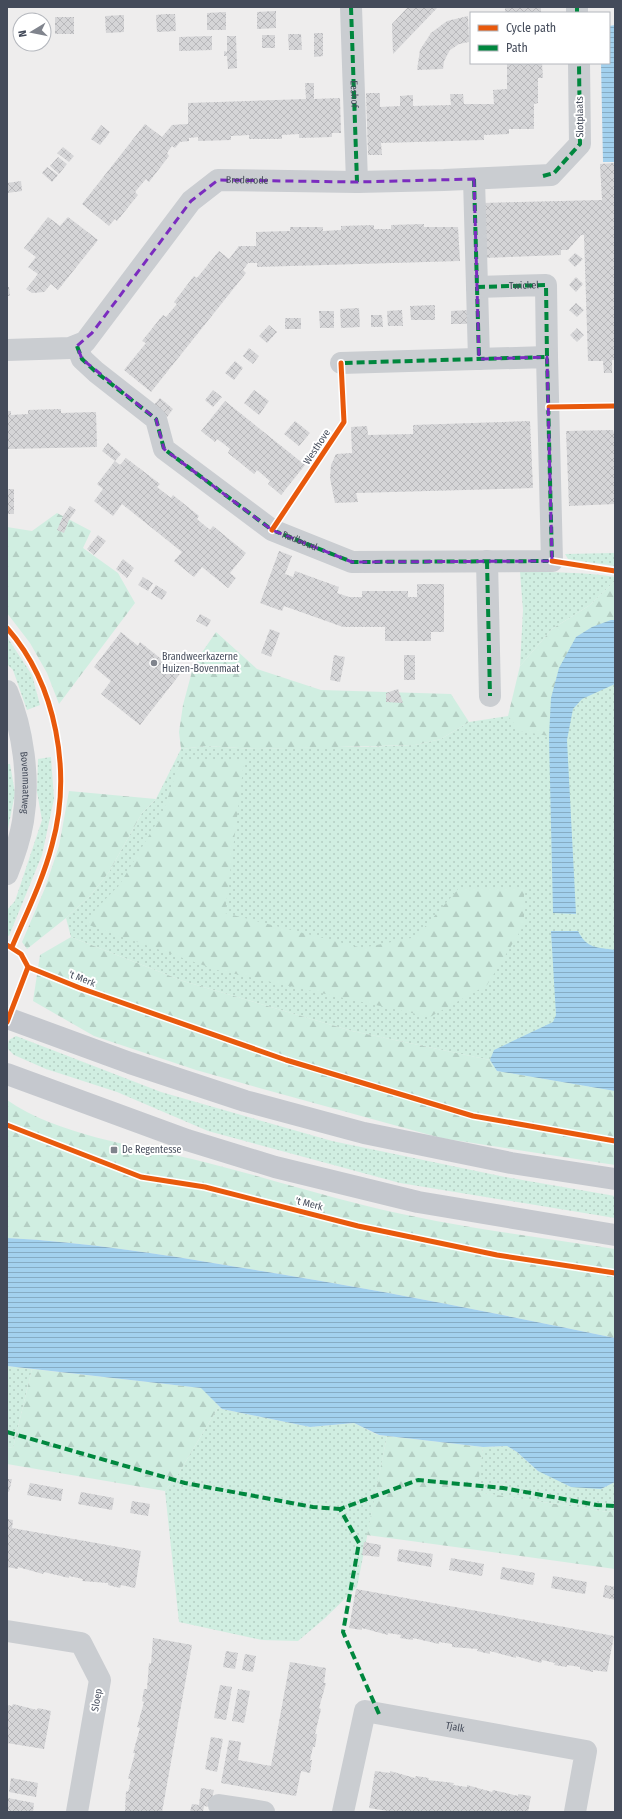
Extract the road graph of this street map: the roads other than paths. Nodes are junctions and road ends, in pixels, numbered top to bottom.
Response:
1 (351, 7) edge
2 (579, 64) edge
3 (543, 176) joint
4 (474, 179) junction
5 (357, 182) junction
6 (477, 287) junction
7 (77, 346) junction
8 (7, 350) edge
9 (547, 358) junction
10 (479, 359) junction
11 (341, 363) dead end
12 (487, 561) junction
13 (7, 690) edge
14 (490, 696) dead end
15 (14, 740) edge
16 (7, 874) edge
17 (7, 1018) edge
18 (7, 1074) edge
19 (615, 1179) edge
20 (615, 1234) edge
21 (7, 1631) edge
22 (219, 1805) dead end
23 (77, 1812) edge
24 (264, 1812) edge
25 (343, 1812) edge
26 (575, 1812) edge

1 - 5 street, Eeshof
2 - 3 street, Slotplaats
3 - 4 street, Brederode
4 - 5 street, Brederode
4 - 6 street
5 - 7 street, Brederode
6 - 9 street, Twickel
6 - 10 street
7 - 8 street
7 - 12 street, Radboud
9 - 10 street
9 - 12 street, Radboud
10 - 11 street
12 - 14 street
13 - 15 street, Bovenmaatweg
15 - 16 street, Bovenmaatweg
17 - 19 main road
18 - 20 main road
21 - 23 street, Sloep
22 - 24 street
25 - 26 street, Tjalk

